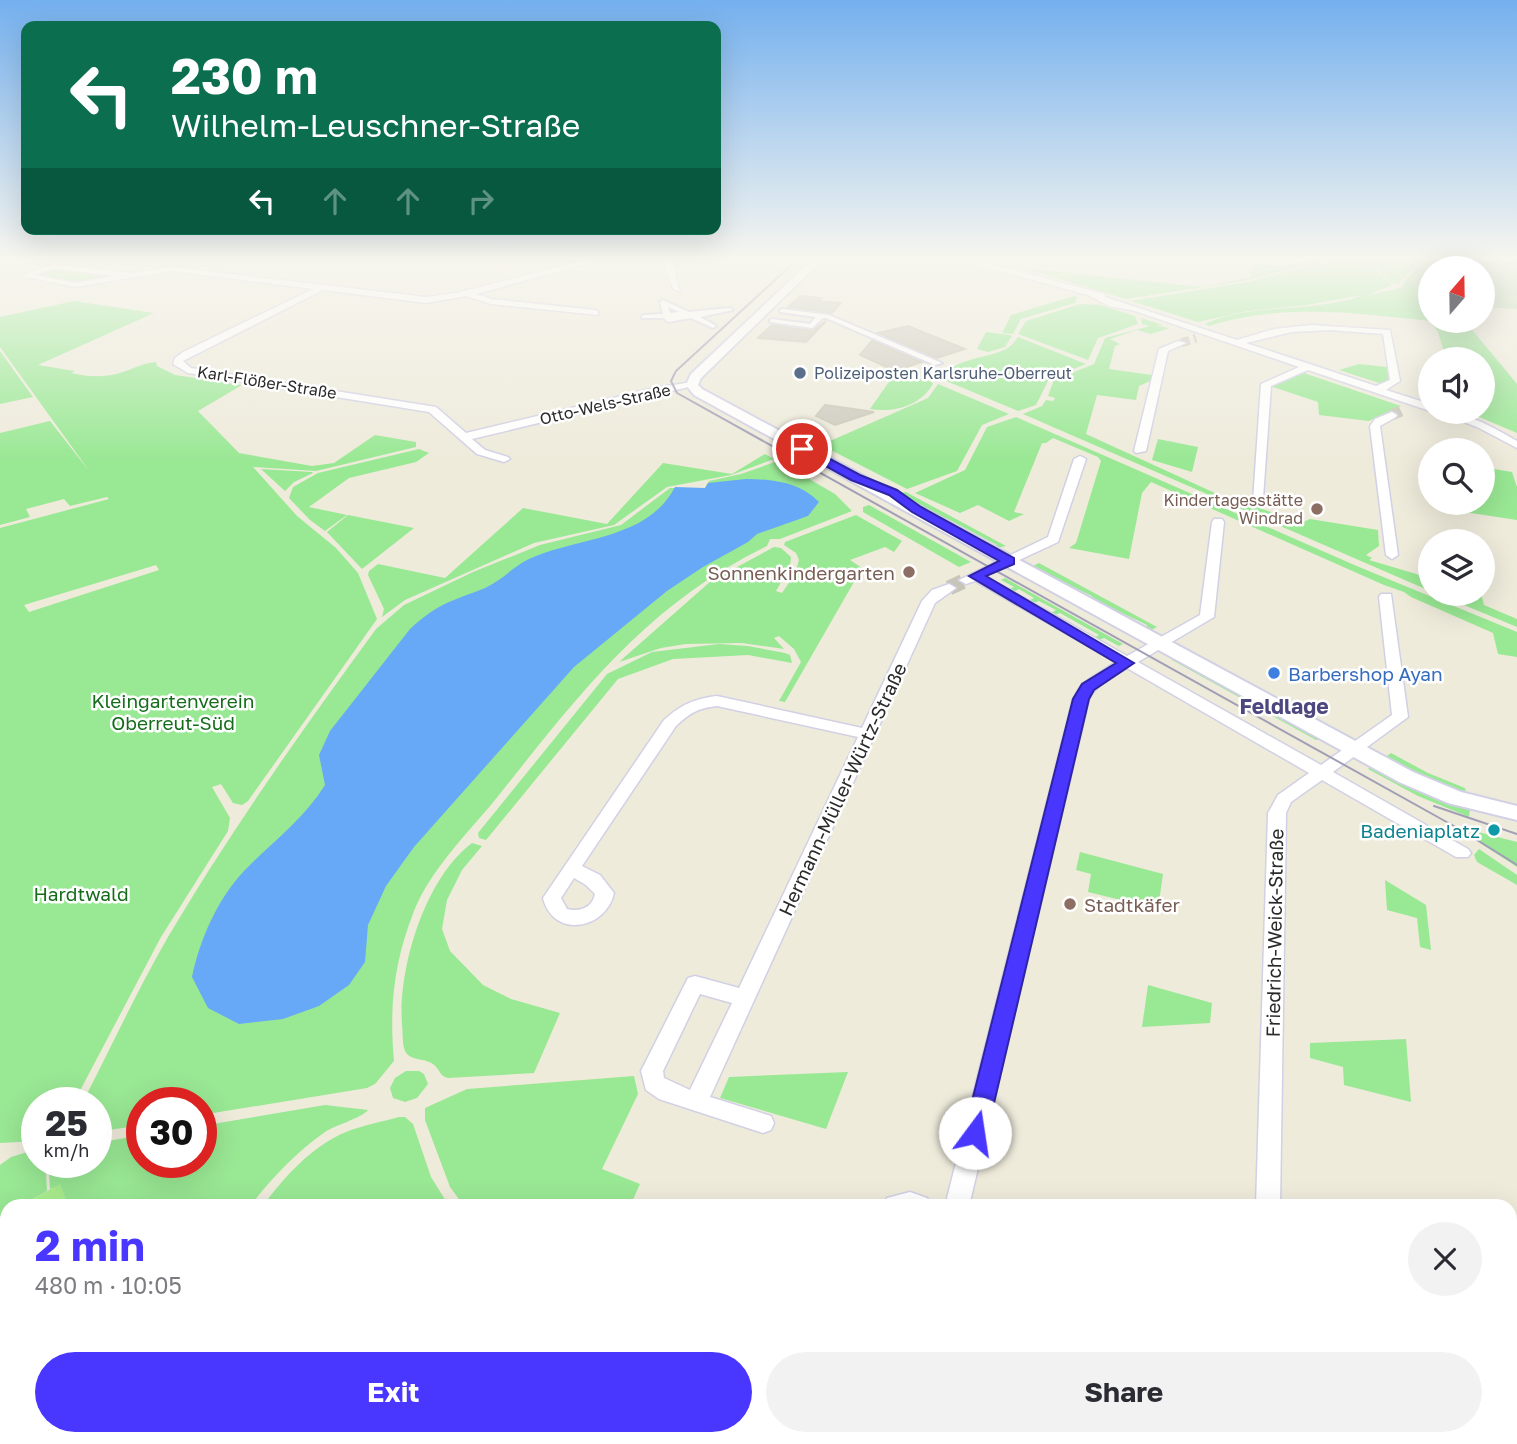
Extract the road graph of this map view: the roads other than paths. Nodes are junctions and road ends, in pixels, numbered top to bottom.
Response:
1 (245, 325) edge
2 (749, 325) edge
3 (837, 325) edge
4 (1184, 325) tunnel mouth
5 (1209, 334) junction
6 (1196, 338) tunnel mouth
7 (1181, 343) tunnel mouth
8 (1237, 343) junction
9 (938, 363) dead end
10 (1307, 367) junction
11 (692, 385) junction
12 (1377, 390) junction
13 (1417, 404) joint
14 (1478, 424) edge
15 (465, 437) junction
16 (1517, 445) edge
17 (1140, 451) dead end
18 (504, 458) dead end
19 (1080, 460) dead end
20 (1257, 498) dead end
21 (1218, 522) dead end
22 (1392, 555) dead end
23 (1009, 561) junction
24 (949, 588) tunnel mouth
25 (1386, 597) dead end
26 (1162, 644) junction
27 (1127, 663) junction
28 (868, 734) junction
29 (1353, 749) junction
30 (1320, 772) junction
31 (1517, 813) edge
32 (1462, 853) dead end
33 (571, 869) dead end
34 (744, 998) junction
35 (696, 1102) junction
36 (763, 1124) dead end
37 (959, 1199) edge
38 (1268, 1199) edge

1 - 15 street, Karl-Flößer-Straße
2 - 11 street, Otto-Wels-Straße
3 - 9 street
4 - 5 street
5 - 6 street
5 - 8 street
7 - 17 street
8 - 10 street
8 - 12 street
10 - 12 street
10 - 20 street
11 - 15 street, Otto-Wels-Straße
11 - 23 street
12 - 13 street
13 - 22 street
14 - 16 street
15 - 18 street, Karl-Flößer-Straße
19 - 23 street
21 - 26 street
23 - 26 street
23 - 27 street
24 - 28 street, Hermann-Müller-Würtz-Straße
25 - 29 street, Friedrich-Weick-Straße
26 - 27 street
26 - 29 street
27 - 30 street
27 - 37 street
28 - 33 street
28 - 34 street, Hermann-Müller-Würtz-Straße
29 - 30 street, Friedrich-Weick-Straße
29 - 31 street
30 - 32 street
30 - 38 street, Friedrich-Weick-Straße
34 - 35 street, Hermann-Müller-Würtz-Straße
34 - 35 street
35 - 36 street

